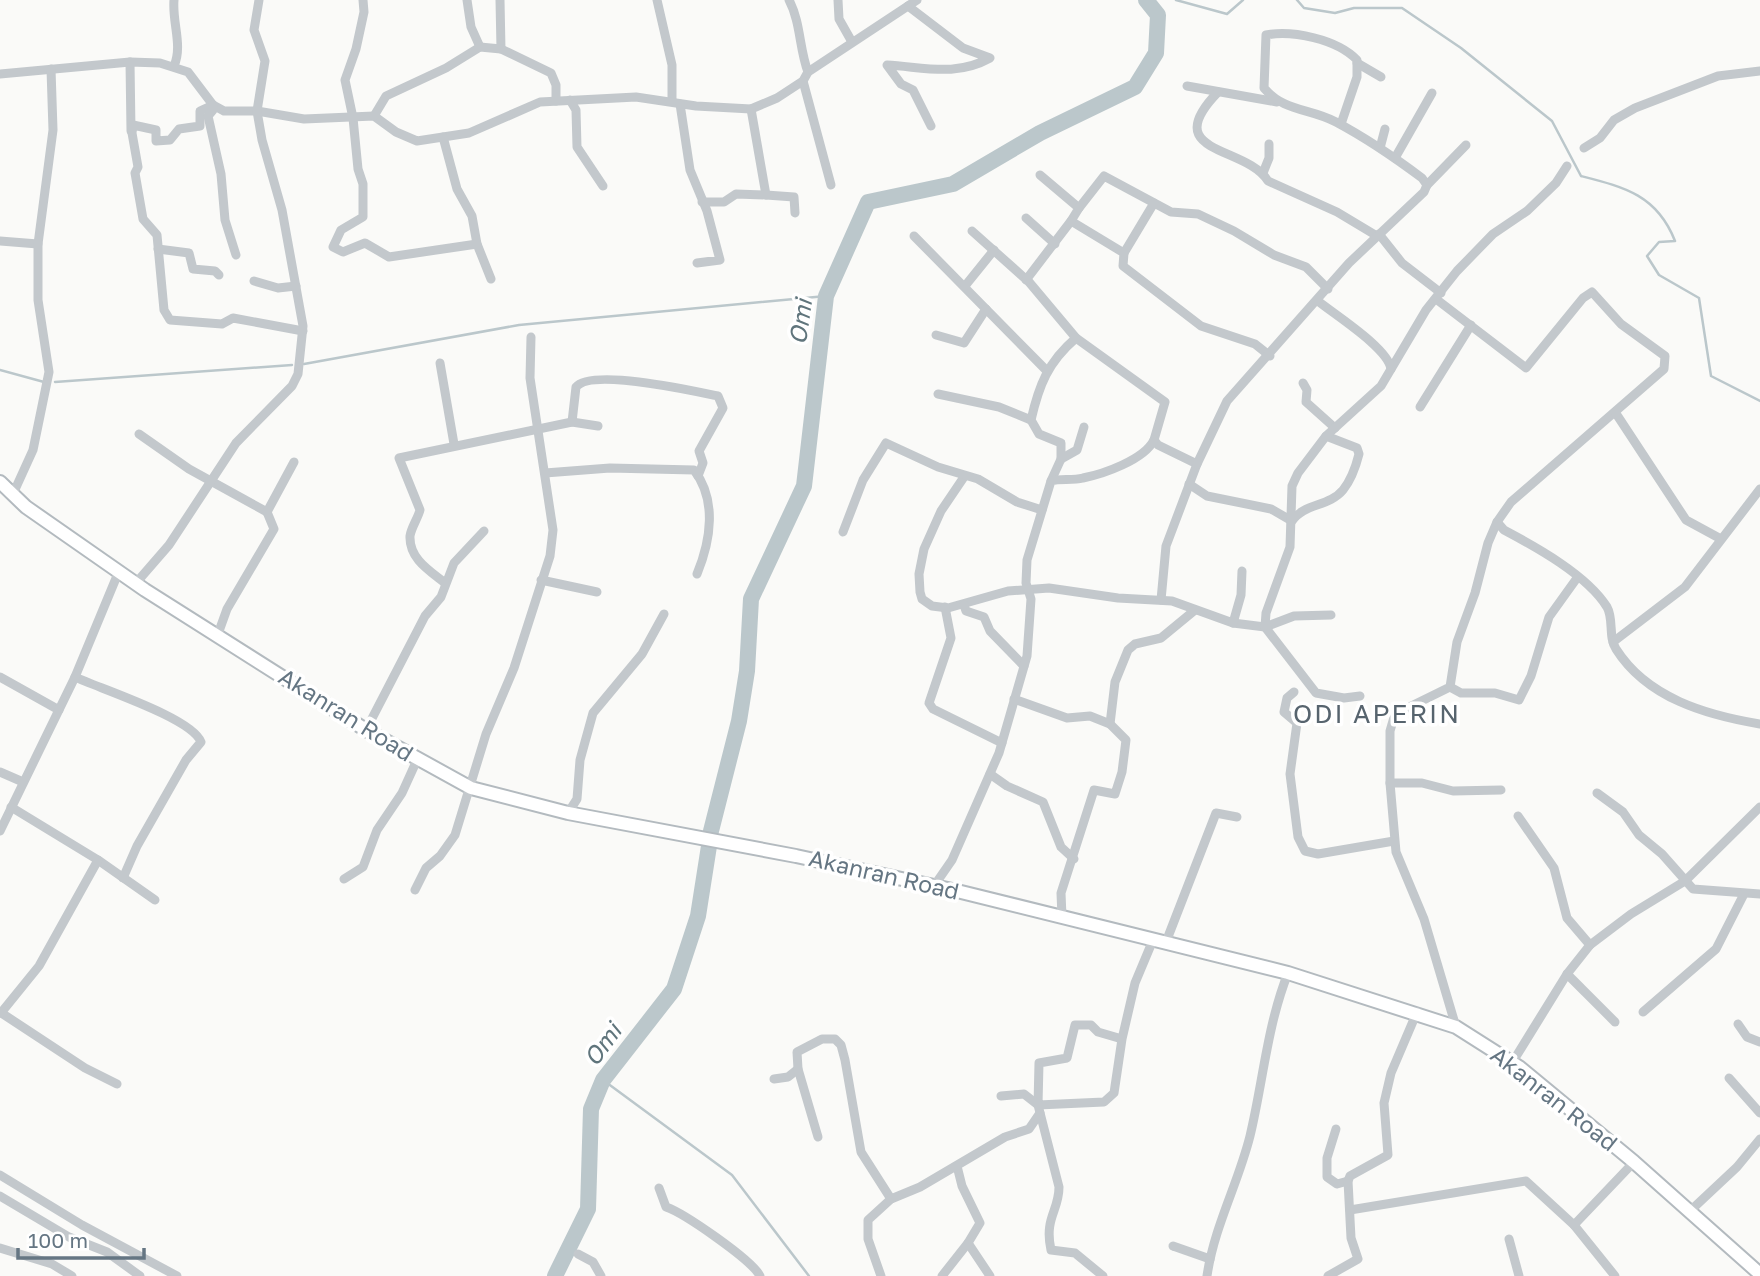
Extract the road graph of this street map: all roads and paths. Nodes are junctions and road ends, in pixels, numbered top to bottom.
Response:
1 (174, 0) edge
2 (260, 0) edge
3 (363, 0) edge
4 (467, 0) edge
5 (500, 0) edge
6 (657, 0) edge
7 (789, 0) edge
8 (838, 0) edge
9 (917, 0) edge
10 (908, 6) junction
11 (852, 42) junction
12 (480, 47) junction
13 (501, 49) junction
14 (130, 62) junction
15 (1357, 63) junction
16 (174, 66) junction
17 (51, 69) junction
18 (1760, 71) edge
19 (808, 72) junction
20 (0, 74) edge
21 (1381, 77) dead end
22 (803, 81) junction
23 (1187, 86) dead end
24 (1218, 92) junction
25 (1432, 93) dead end
26 (570, 100) junction
27 (556, 101) junction
28 (676, 102) junction
29 (1279, 103) junction
30 (213, 105) junction
31 (751, 108) junction
32 (257, 110) junction
33 (374, 116) junction
34 (353, 118) junction
35 (1341, 124) junction
36 (932, 126) dead end
37 (1385, 129) dead end
38 (132, 133) junction
39 (443, 137) junction
40 (1269, 144) dead end
41 (1466, 145) dead end
42 (1380, 148) junction
43 (1584, 148) dead end
44 (1395, 158) junction
45 (1567, 166) dead end
46 (1263, 173) junction
47 (1040, 175) dead end
48 (831, 185) dead end
49 (1427, 185) junction
50 (603, 186) dead end
51 (766, 195) junction
52 (702, 202) junction
53 (1154, 203) junction
54 (1079, 208) junction
55 (795, 213) dead end
56 (1026, 218) dead end
57 (1071, 221) junction
58 (972, 231) dead end
59 (1378, 235) junction
60 (914, 236) dead end
61 (0, 242) edge
62 (38, 244) junction
63 (477, 244) junction
64 (1055, 244) junction
65 (158, 249) junction
66 (993, 250) junction
67 (1124, 253) junction
68 (236, 255) dead end
69 (697, 263) dead end
70 (219, 275) dead end
71 (491, 279) dead end
72 (1026, 280) junction
73 (254, 281) dead end
74 (296, 285) junction
75 (965, 286) junction
76 (1328, 289) junction
77 (1438, 296) junction
78 (1318, 302) junction
79 (986, 309) junction
80 (1471, 325) junction
81 (303, 331) junction
82 (936, 335) dead end
83 (531, 337) dead end
84 (1076, 338) junction
85 (1270, 356) junction
86 (440, 363) dead end
87 (1391, 369) junction
88 (1046, 370) junction
89 (1303, 383) dead end
90 (938, 394) dead end
91 (1419, 407) dead end
92 (1615, 412) junction
93 (1031, 421) junction
94 (572, 422) junction
95 (598, 426) dead end
96 (1084, 427) dead end
97 (1335, 428) junction
98 (536, 429) junction
99 (139, 434) dead end
100 (1326, 436) junction
101 (1154, 440) junction
102 (454, 444) junction
103 (1061, 459) junction
104 (294, 462) dead end
105 (1197, 464) junction
106 (545, 473) junction
107 (698, 475) junction
108 (964, 477) junction
109 (1051, 481) junction
110 (0, 482) edge
111 (211, 482) junction
112 (1189, 484) junction
113 (1760, 489) edge
114 (13, 494) junction
115 (1042, 510) junction
116 (267, 512) junction
117 (1292, 521) junction
118 (1497, 522) junction
119 (484, 531) dead end
120 (843, 532) dead end
121 (1721, 539) junction
122 (119, 571) junction
123 (1242, 571) dead end
124 (697, 574) dead end
125 (1577, 578) junction
126 (541, 580) junction
127 (136, 583) junction
128 (445, 583) junction
129 (1029, 589) junction
130 (597, 592) dead end
131 (1161, 600) junction
132 (964, 605) junction
133 (945, 607) junction
134 (1195, 610) junction
135 (664, 614) dead end
136 (1331, 615) dead end
137 (1233, 623) junction
138 (1265, 628) junction
139 (218, 634) junction
140 (1613, 642) junction
141 (1024, 666) junction
142 (0, 677) edge
143 (75, 677) junction
144 (1450, 687) junction
145 (1294, 692) dead end
146 (1360, 696) dead end
147 (1014, 699) junction
148 (59, 710) junction
149 (1110, 723) junction
150 (1760, 723) edge
151 (366, 730) junction
152 (1002, 743) junction
153 (417, 761) junction
154 (0, 772) edge
155 (990, 775) junction
156 (23, 782) junction
157 (1390, 783) junction
158 (471, 788) junction
159 (1502, 790) dead end
160 (1597, 793) dead end
161 (11, 807) junction
162 (1760, 807) edge
163 (568, 813) junction
164 (1518, 816) dead end
165 (1237, 817) dead end
166 (0, 831) edge
167 (1394, 841) junction
168 (1074, 859) junction
169 (98, 860) junction
170 (123, 877) junction
171 (344, 879) dead end
172 (1685, 881) junction
173 (934, 886) junction
174 (415, 890) dead end
175 (1744, 894) junction
176 (1760, 894) edge
177 (155, 900) dead end
178 (1062, 917) junction
179 (1160, 941) junction
180 (1590, 945) junction
181 (1288, 973) junction
182 (1567, 974) junction
183 (1417, 1012) junction
184 (1643, 1012) dead end
185 (1, 1013) edge
186 (1615, 1022) dead end
187 (1738, 1024) dead end
188 (1456, 1027) junction
189 (1122, 1039) junction
190 (1760, 1042) edge
191 (1512, 1063) junction
192 (798, 1069) junction
193 (1730, 1078) dead end
194 (774, 1079) dead end
195 (117, 1084) dead end
196 (1001, 1096) dead end
197 (1039, 1109) junction
198 (1760, 1113) edge
199 (1336, 1129) dead end
200 (818, 1137) dead end
201 (1760, 1139) edge
202 (1634, 1162) junction
203 (957, 1166) junction
204 (0, 1175) edge
205 (1348, 1181) junction
206 (659, 1188) dead end
207 (0, 1195) edge
208 (891, 1199) junction
209 (1350, 1210) junction
210 (1689, 1212) junction
211 (1574, 1225) junction
212 (1509, 1239) dead end
213 (968, 1243) junction
214 (1173, 1245) dead end
215 (0, 1248) edge
216 (578, 1254) dead end
217 (1210, 1259) junction
218 (1760, 1274) edge
219 (72, 1276) edge
220 (140, 1276) edge
221 (177, 1276) edge
222 (601, 1276) edge
223 (760, 1276) edge
224 (881, 1276) edge
225 (942, 1276) edge
226 (990, 1276) edge
227 (1103, 1276) edge
228 (1207, 1276) edge
229 (1328, 1276) edge
230 (1519, 1276) edge
231 (1615, 1276) edge

1 - 16 street
2 - 32 street
3 - 34 street
4 - 12 street
5 - 13 street
6 - 28 street
7 - 19 street
8 - 11 street
9 - 10 street
10 - 11 street
10 - 36 street
11 - 19 street
12 - 13 street
12 - 33 street
13 - 27 street
14 - 16 street
14 - 17 street
14 - 38 street
15 - 21 street
15 - 29 street
15 - 35 street
16 - 30 street
17 - 20 street
17 - 62 street
18 - 43 street
19 - 22 street
22 - 31 street
22 - 48 street
23 - 24 street
24 - 29 street
24 - 46 street
25 - 44 street
26 - 27 street
26 - 28 street
26 - 50 street
27 - 39 street
28 - 31 street
28 - 52 street
29 - 35 street
30 - 32 street
30 - 38 street
30 - 68 street
31 - 51 street
32 - 34 street
32 - 74 street
33 - 34 street
33 - 39 street
34 - 63 street
35 - 42 street
37 - 42 street
38 - 65 street
39 - 63 street
40 - 46 street
41 - 49 street
42 - 44 street
44 - 49 street
45 - 77 street
46 - 59 street
47 - 54 street
49 - 59 street
51 - 52 street
51 - 55 street
52 - 69 street
53 - 54 street
53 - 67 street
53 - 76 street
54 - 57 street
56 - 64 street
57 - 64 street
57 - 67 street
58 - 66 street
59 - 76 street
59 - 77 street
60 - 75 street
61 - 62 street
62 - 114 street
63 - 71 street
64 - 72 street
65 - 70 street
65 - 81 street
66 - 72 street
66 - 75 street
67 - 85 street
72 - 84 street
73 - 74 street
74 - 81 street
75 - 79 street
76 - 78 street
77 - 80 street
77 - 87 street
78 - 85 street
78 - 87 street
79 - 82 street
79 - 88 street
80 - 91 street
80 - 92 street
81 - 111 street
83 - 98 street
84 - 88 street
84 - 101 street
85 - 105 street
86 - 102 street
87 - 97 street
88 - 93 street
89 - 97 street
90 - 93 street
92 - 118 street
92 - 121 street
93 - 103 street
94 - 95 street
94 - 98 street
94 - 107 street
96 - 103 street
97 - 100 street
98 - 102 street
98 - 106 street
99 - 111 street
100 - 117 street
100 - 117 street
101 - 105 street
101 - 109 street
102 - 128 street
103 - 109 street
104 - 116 street
105 - 112 street
106 - 107 street
106 - 126 street
107 - 124 street
108 - 115 street
108 - 120 street
108 - 133 street
109 - 115 street
110 - 114 main road, Akanran Road
111 - 116 street
111 - 127 street
112 - 117 street
112 - 131 street
113 - 121 street
114 - 122 main road, Akanran Road
115 - 129 street
116 - 139 street
117 - 138 street
118 - 125 street
118 - 144 street
119 - 128 street
121 - 140 street
122 - 127 main road, Akanran Road
122 - 143 street
123 - 137 street
125 - 140 street
125 - 144 street
126 - 130 street
126 - 158 street
127 - 139 main road, Akanran Road
128 - 151 street
129 - 131 street
129 - 132 street
129 - 141 street
131 - 134 street
132 - 133 street
132 - 141 street
133 - 152 street
134 - 137 street
134 - 149 street
135 - 163 street
136 - 138 street
137 - 138 street
138 - 146 street
139 - 151 main road, Akanran Road
140 - 150 street
141 - 147 street
142 - 148 street
143 - 148 street
143 - 170 street
144 - 157 street
145 - 167 street
147 - 149 street
147 - 152 street
148 - 156 street
149 - 168 street
151 - 153 main road, Akanran Road
152 - 155 street
153 - 158 main road, Akanran Road
153 - 171 street
154 - 156 street
155 - 168 street
155 - 173 street
156 - 161 street
157 - 159 street
157 - 167 street
158 - 163 main road, Akanran Road
158 - 174 street
160 - 172 street
161 - 166 street
161 - 169 street
162 - 172 street
163 - 173 main road, Akanran Road
164 - 180 street
165 - 179 street
167 - 188 street
168 - 178 street
169 - 170 street
169 - 185 street
170 - 177 street
172 - 175 street
172 - 180 street
173 - 178 main road, Akanran Road
175 - 176 street
175 - 184 street
178 - 179 main road, Akanran Road
179 - 181 main road, Akanran Road
179 - 189 street
180 - 182 street
181 - 183 main road, Akanran Road
181 - 217 street
182 - 186 street
182 - 191 street
183 - 188 main road, Akanran Road
183 - 205 street
185 - 195 street
187 - 190 street
188 - 191 main road, Akanran Road
189 - 197 street
189 - 197 street
191 - 202 main road, Akanran Road
192 - 194 street
192 - 200 street
192 - 208 street
193 - 198 street
196 - 197 street
197 - 203 street
197 - 227 street
199 - 205 street
201 - 210 street
202 - 210 main road, Akanran Road
202 - 211 street
203 - 208 street
203 - 213 street
204 - 221 street
205 - 209 street
206 - 223 street
207 - 220 street
208 - 224 street
209 - 211 street
209 - 229 street
210 - 218 main road, Akanran Road
211 - 231 street
212 - 230 street
213 - 225 street
213 - 226 street
214 - 217 street
215 - 219 street
216 - 222 street
217 - 228 street

